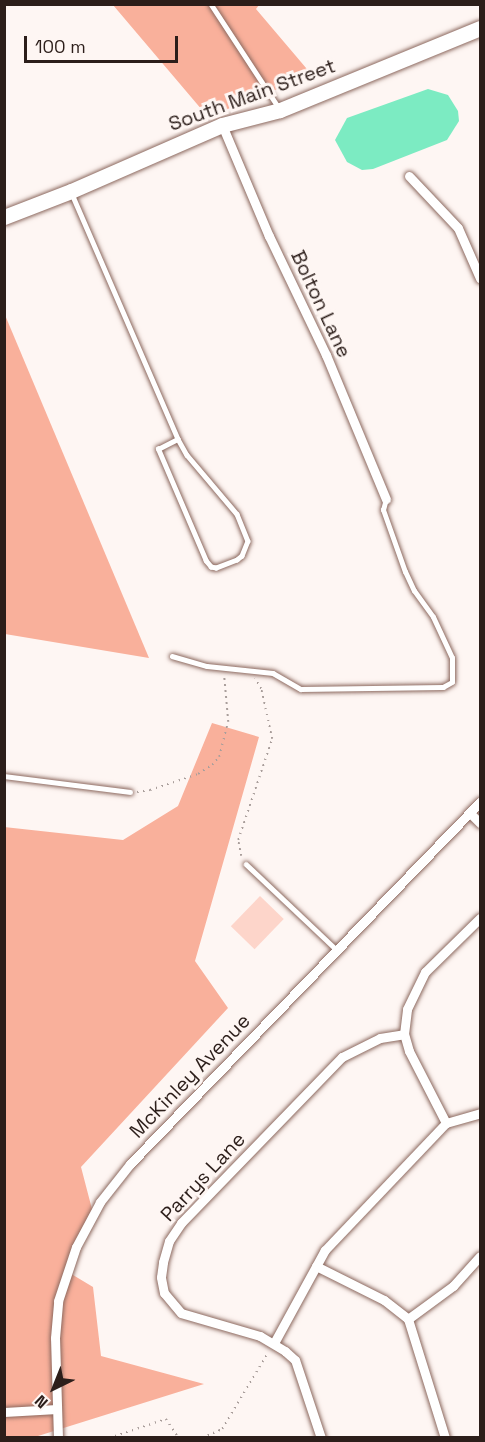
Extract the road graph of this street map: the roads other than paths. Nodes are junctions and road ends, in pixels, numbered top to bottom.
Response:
1 (211, 4) edge
2 (480, 28) edge
3 (280, 110) junction
4 (222, 125) junction
5 (409, 176) dead end
6 (71, 191) junction
7 (4, 217) edge
8 (480, 278) edge
9 (178, 439) junction
10 (386, 499) joint
11 (172, 657) dead end
12 (4, 776) edge
13 (130, 792) road end
14 (480, 802) edge
15 (470, 813) junction
16 (480, 823) edge
17 (246, 864) road end
18 (480, 918) edge
19 (337, 951) junction
20 (404, 1034) junction
21 (480, 1113) edge
22 (446, 1123) junction
23 (480, 1256) edge
24 (316, 1266) junction
25 (408, 1319) junction
26 (274, 1343) junction
27 (57, 1409) junction
28 (4, 1412) edge
29 (58, 1437) edge
30 (321, 1437) edge
31 (445, 1437) edge

1 - 3 lane
2 - 3 highway, South Main Street
3 - 4 highway, South Main Street
4 - 6 highway, South Main Street
4 - 10 street, Bolton Lane
5 - 8 street
6 - 7 highway, South Main Street
6 - 9 lane
9 - 9 lane
10 - 11 lane
12 - 13 lane
14 - 15 street, McKinley Avenue
15 - 16 street
15 - 19 street, McKinley Avenue
17 - 19 lane
18 - 20 street
19 - 27 street, McKinley Avenue
20 - 22 street
20 - 26 street, Parrys Lane
21 - 22 street
22 - 24 street
23 - 25 street
24 - 25 street
24 - 26 street
25 - 31 street
26 - 30 street, Parrys Lane
27 - 28 street
27 - 29 street, McKinley Avenue

